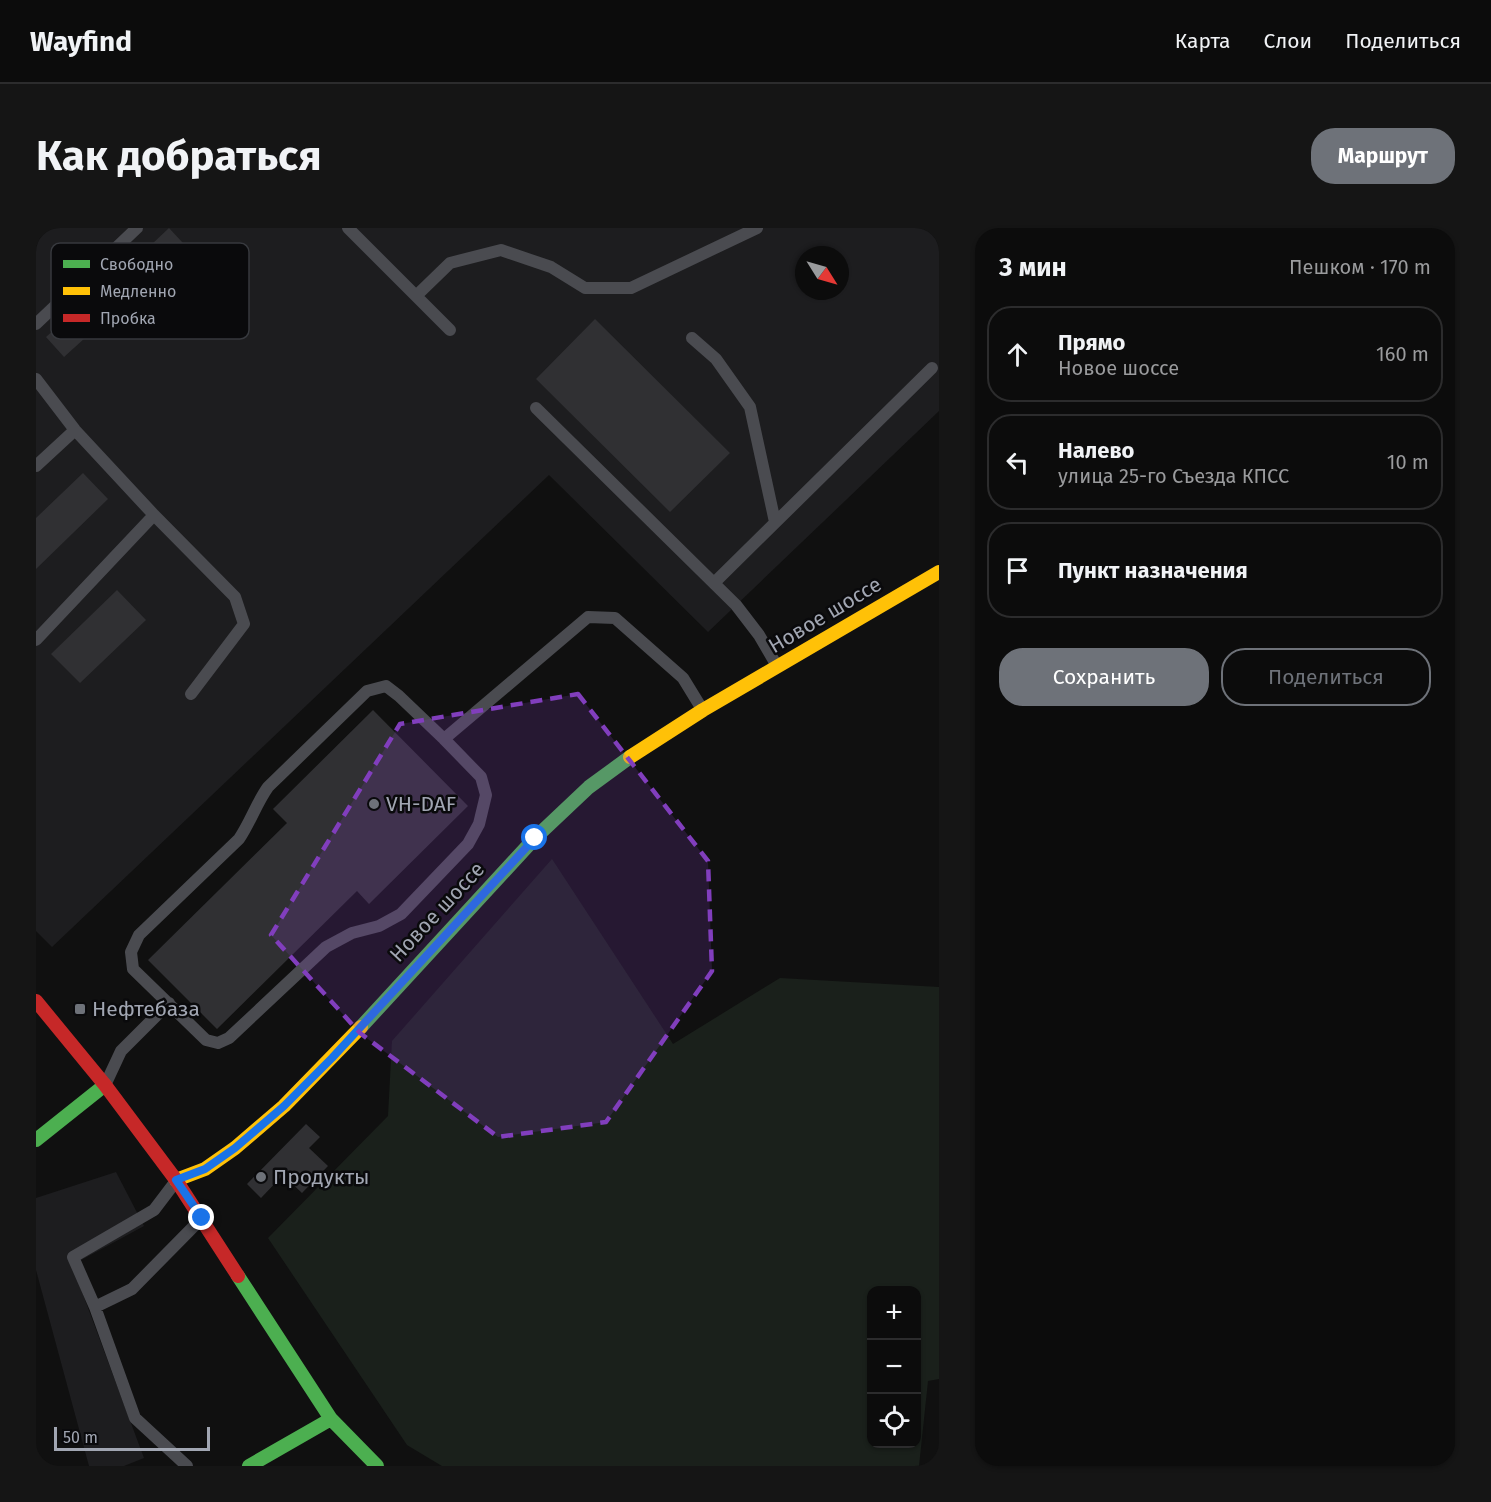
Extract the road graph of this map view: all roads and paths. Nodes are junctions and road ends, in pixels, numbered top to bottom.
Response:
1 (137, 228) edge
2 (348, 228) edge
3 (758, 228) edge
4 (121, 243) edge
5 (416, 296) junction
6 (51, 310) edge
7 (36, 324) edge
8 (450, 330) dead end
9 (692, 338) dead end
10 (932, 368) dead end
11 (36, 379) edge
12 (536, 408) dead end
13 (75, 430) junction
14 (36, 466) edge
15 (154, 515) junction
16 (775, 522) junction
17 (939, 572) edge
18 (714, 583) junction
19 (36, 639) edge
20 (777, 667) junction
21 (191, 694) dead end
22 (703, 710) junction
23 (444, 739) junction
24 (36, 1001) edge
25 (169, 1003) junction
26 (105, 1085) junction
27 (36, 1140) edge
28 (176, 1180) junction
29 (202, 1218) junction
30 (95, 1307) junction
31 (332, 1419) junction
32 (188, 1466) edge
33 (249, 1466) edge
34 (377, 1466) edge

1 - 4 lane
2 - 5 lane
3 - 5 lane
5 - 8 lane
6 - 7 lane
9 - 16 lane
10 - 16 lane
11 - 13 lane
12 - 18 lane
13 - 14 lane
13 - 15 lane
15 - 19 lane
15 - 21 lane
16 - 18 lane
17 - 20 main road, Новое шоссе
18 - 20 lane
20 - 22 main road, Новое шоссе
22 - 23 lane
22 - 28 main road, Новое шоссе
23 - 25 lane
23 - 25 lane
24 - 26 main road
25 - 26 lane
26 - 27 main road
26 - 28 main road
28 - 29 main road
28 - 30 lane
29 - 30 lane
29 - 31 main road
30 - 32 lane
31 - 33 main road
31 - 34 main road

